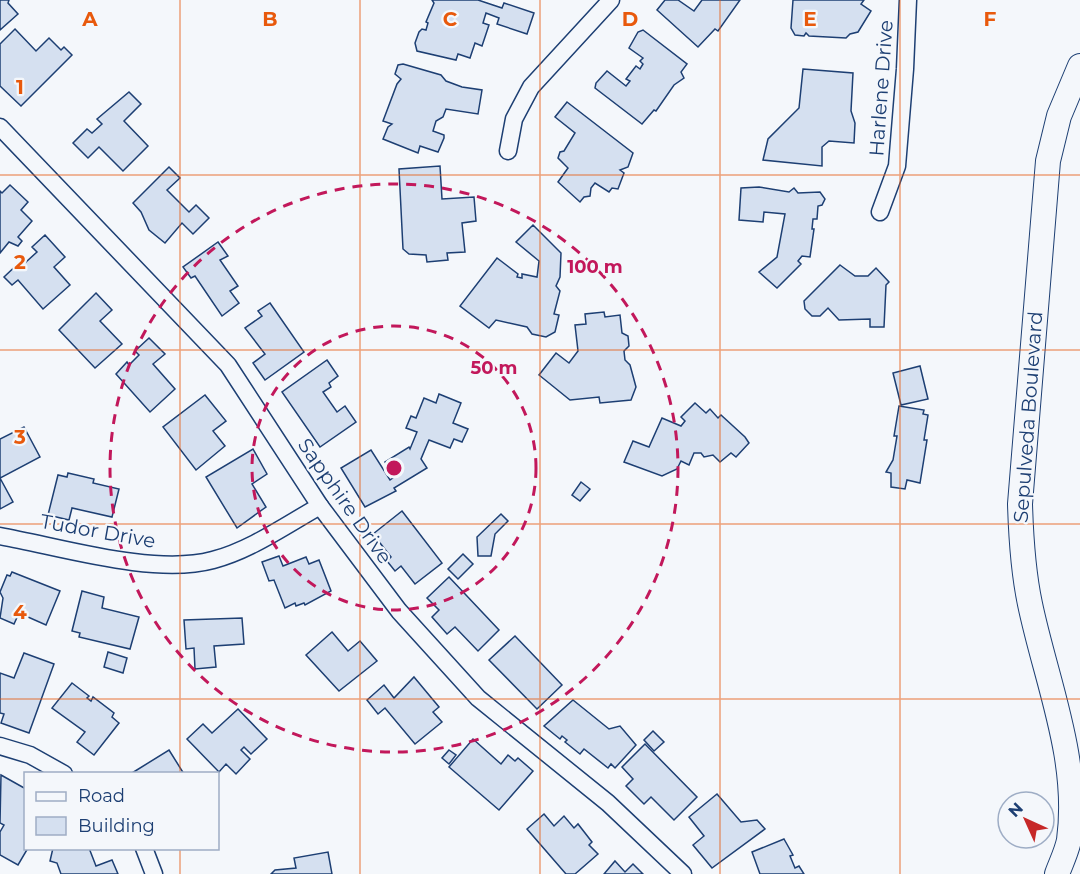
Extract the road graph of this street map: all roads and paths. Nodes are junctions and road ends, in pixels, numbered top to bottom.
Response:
1 (611, 0) edge
2 (908, 0) edge
3 (1080, 66) edge
4 (0, 127) edge
5 (508, 151) dead end
6 (880, 212) dead end
7 (320, 506) junction
8 (0, 536) edge
9 (0, 747) edge
10 (60, 772) edge
11 (144, 850) edge
12 (154, 874) edge
13 (683, 874) edge
14 (1058, 874) edge

1 - 5 street
2 - 6 street, Harlene Drive
3 - 14 main road, Sepulveda Boulevard
4 - 7 street, Sapphire Drive
7 - 8 street, Tudor Drive
7 - 13 street, Sapphire Drive
9 - 10 street
11 - 12 street

